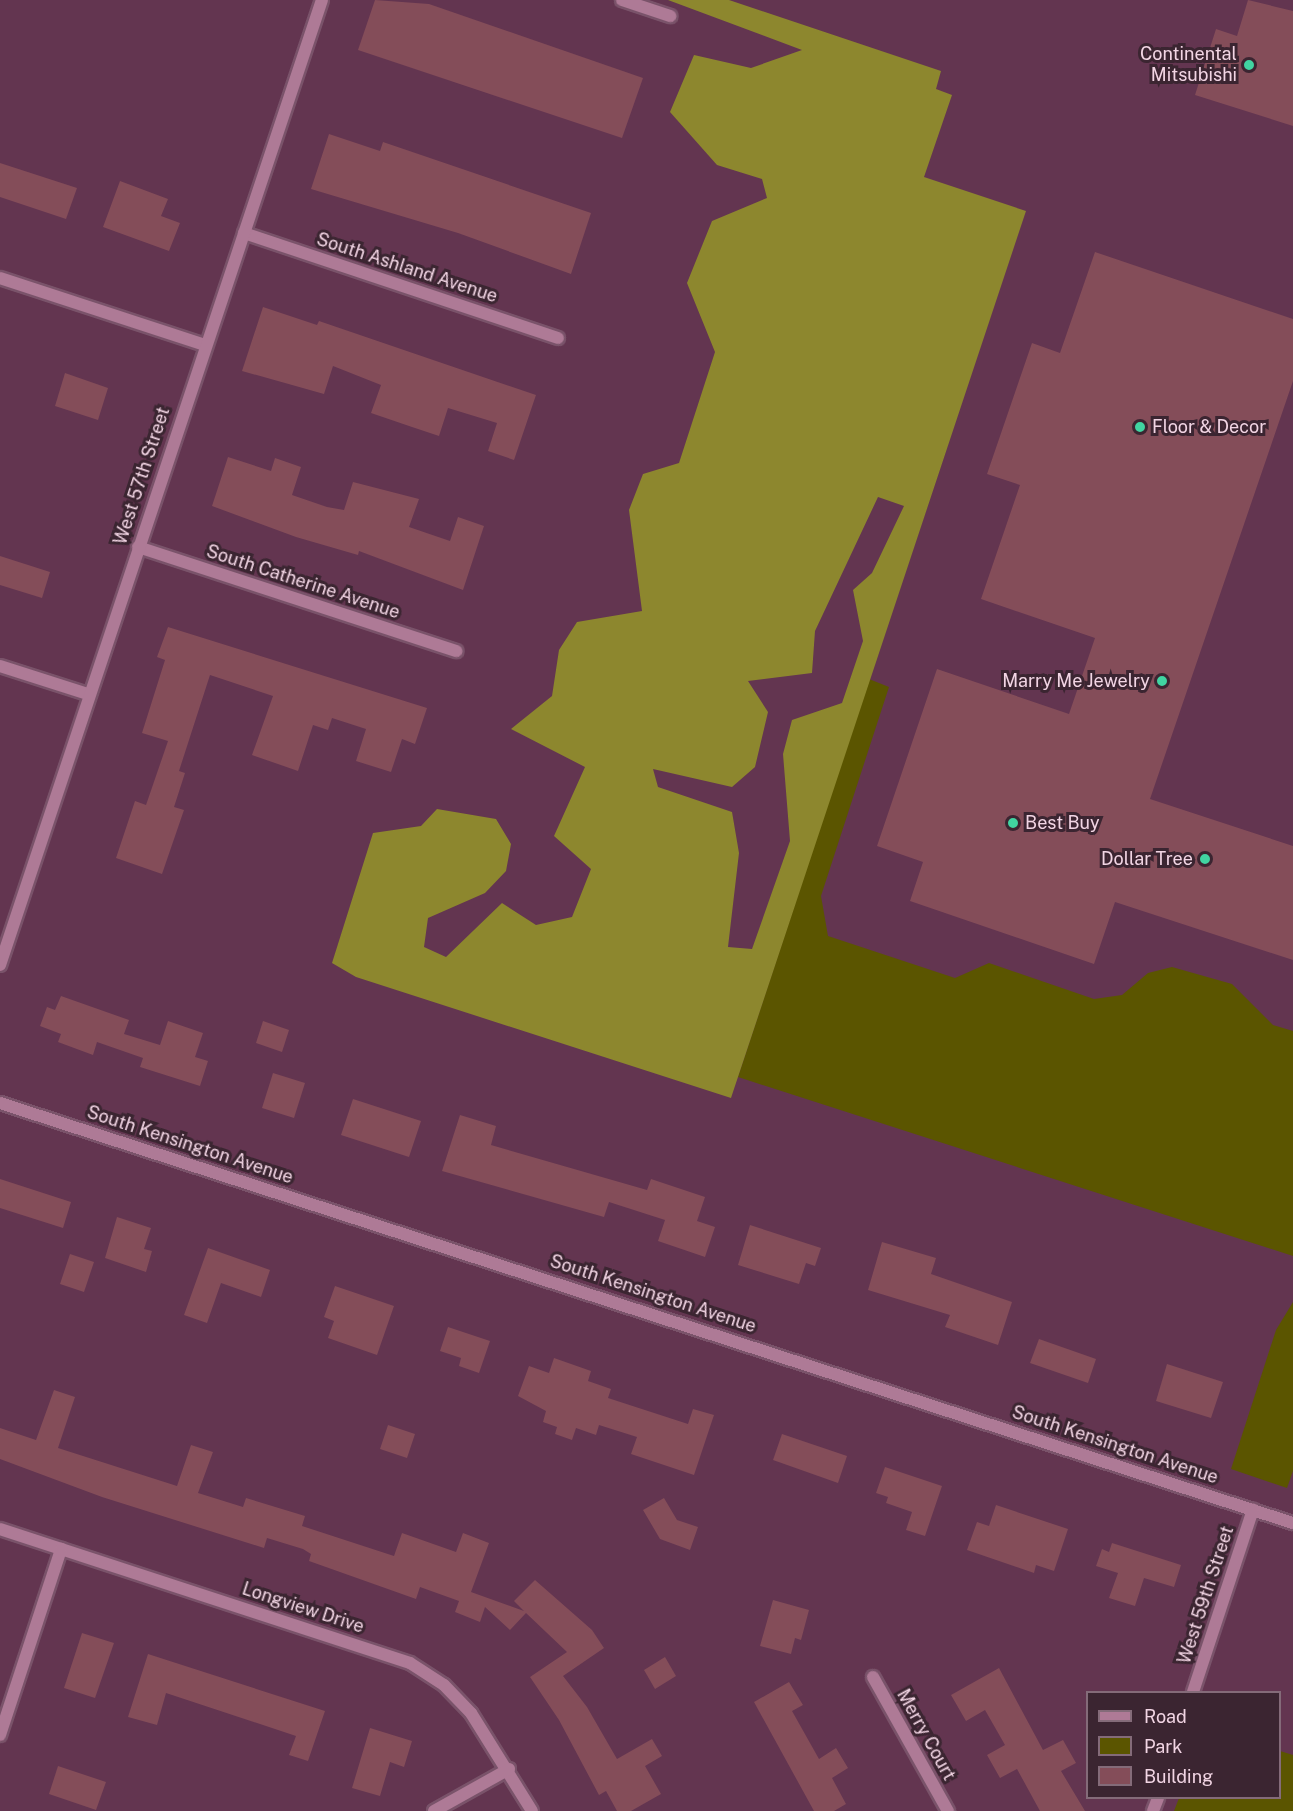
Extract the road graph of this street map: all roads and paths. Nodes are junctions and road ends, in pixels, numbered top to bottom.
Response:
1 (322, 0) edge
2 (622, 0) edge
3 (670, 16) dead end
4 (244, 233) junction
5 (0, 278) edge
6 (558, 338) dead end
7 (205, 345) junction
8 (138, 547) junction
9 (456, 651) dead end
10 (0, 666) edge
11 (88, 694) junction
12 (0, 965) edge
13 (0, 1103) edge
14 (1253, 1510) junction
15 (1293, 1523) edge
16 (0, 1529) edge
17 (61, 1550) junction
18 (873, 1677) dead end
19 (1193, 1691) edge
20 (0, 1735) edge
21 (509, 1769) junction
22 (434, 1811) edge
23 (531, 1811) edge
24 (948, 1811) edge

1 - 4 street, West 57th Street
2 - 3 street
4 - 6 street, South Ashland Avenue
4 - 7 street, West 57th Street
5 - 7 street
7 - 8 street, West 57th Street
8 - 9 street, South Catherine Avenue
8 - 11 street, West 57th Street
10 - 11 street
11 - 12 street, West 57th Street
13 - 14 street, South Kensington Avenue
14 - 15 street, South Kensington Avenue
14 - 19 street, West 59th Street
16 - 17 street, Longview Drive
17 - 20 street
17 - 21 street, Longview Drive
18 - 24 street, Merry Court
21 - 22 street
21 - 23 street, Longview Drive

